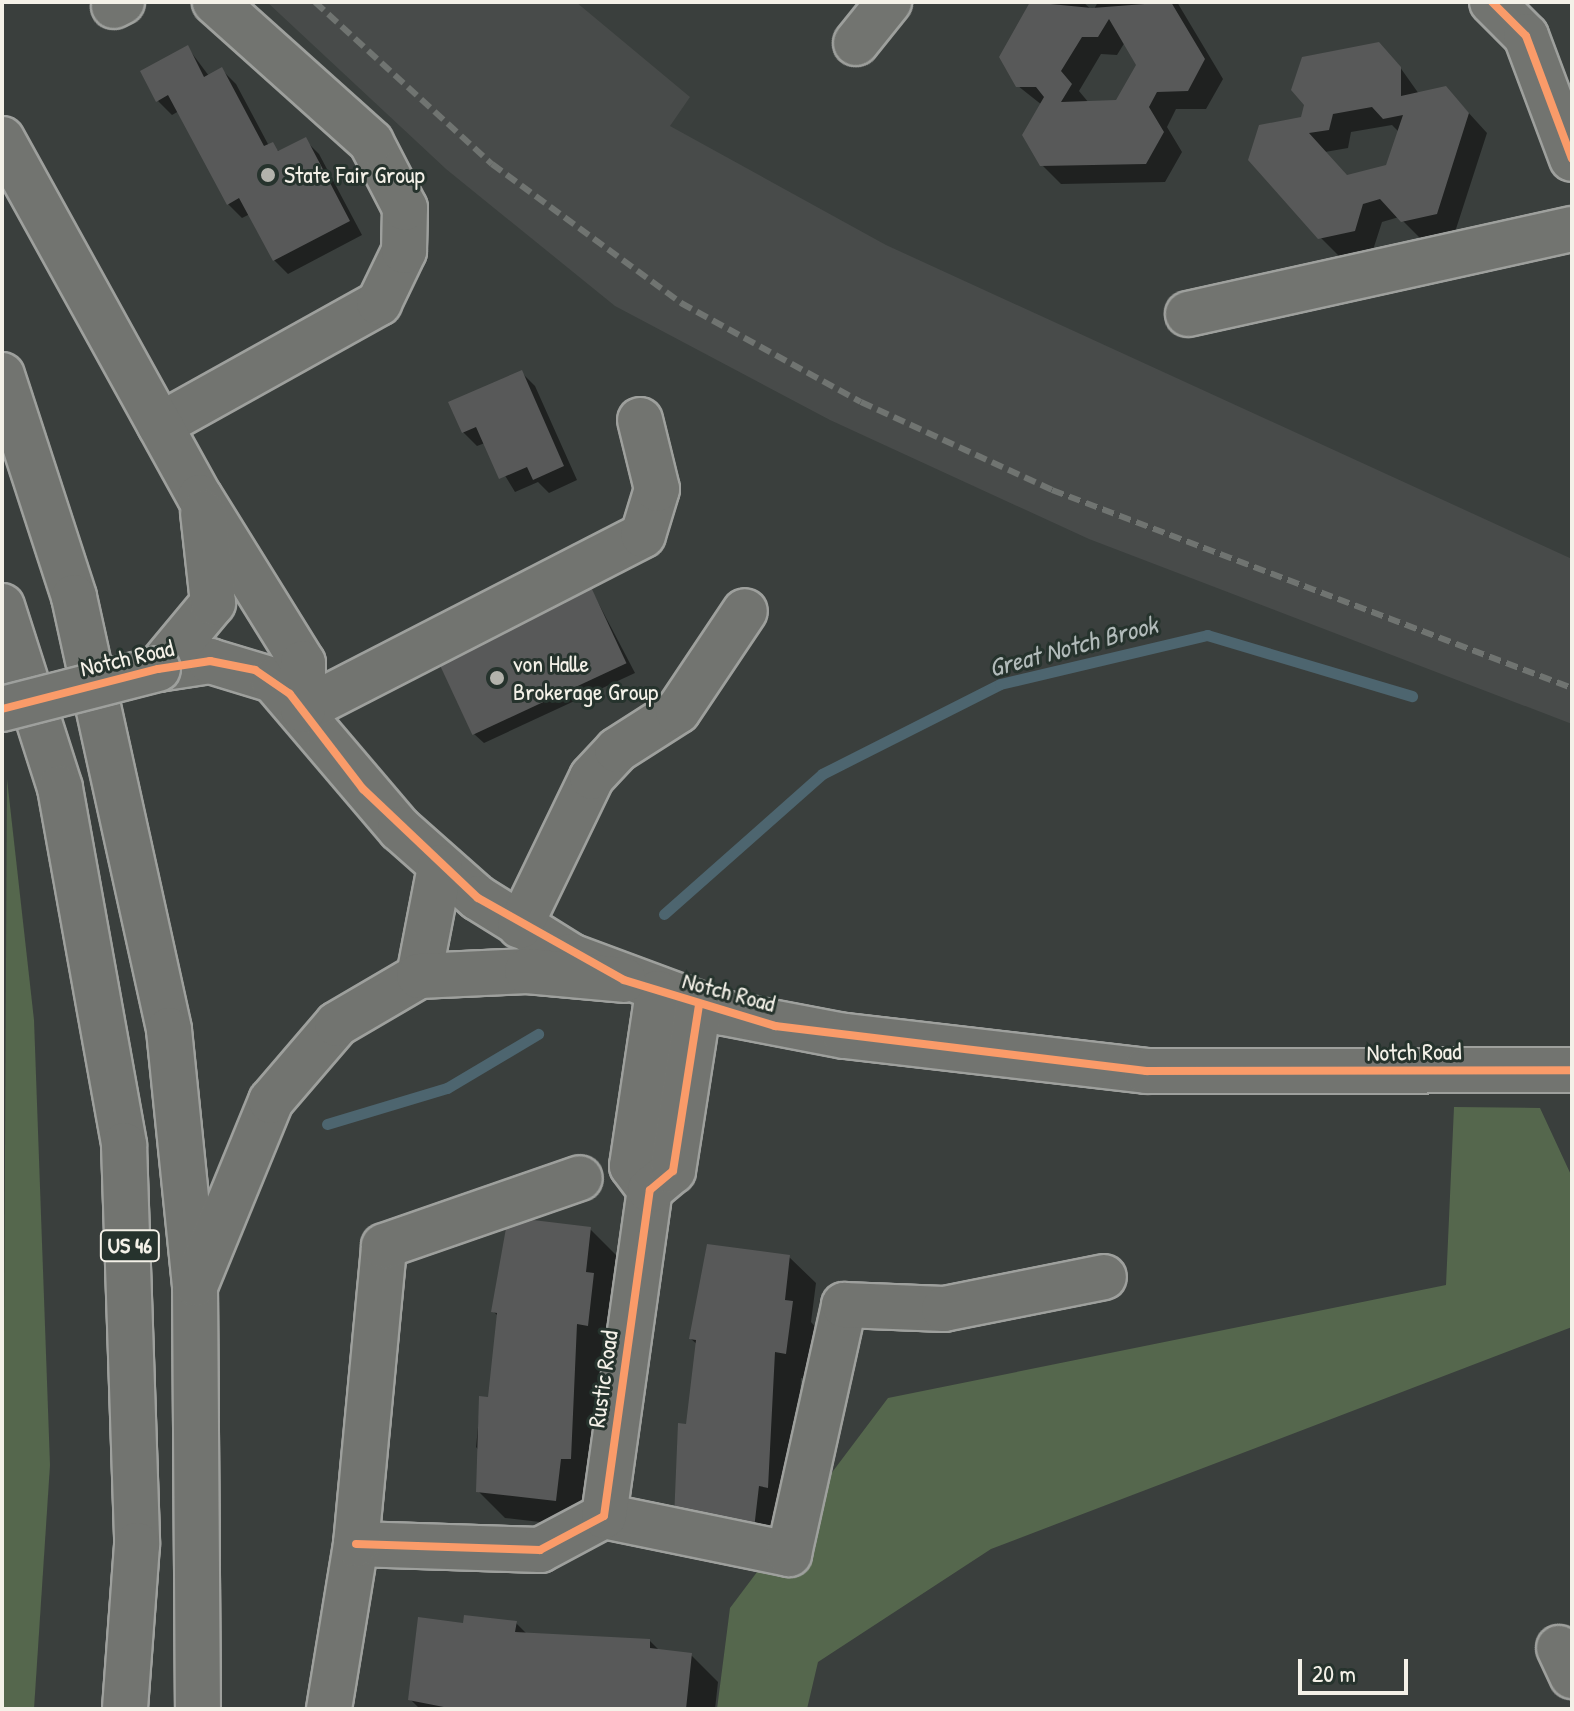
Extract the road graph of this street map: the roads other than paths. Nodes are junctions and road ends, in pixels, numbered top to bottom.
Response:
1 (215, 2) edge
2 (889, 2) edge
3 (1492, 2) edge
4 (856, 43) dead end
5 (2, 139) edge
6 (1572, 159) edge
7 (1572, 229) edge
8 (1188, 314) dead end
9 (2, 375) edge
10 (640, 420) dead end
11 (160, 425) junction
12 (200, 497) junction
13 (2, 606) edge
14 (745, 611) dead end
15 (158, 669) junction
16 (2, 709) edge
17 (303, 710) junction
18 (440, 867) junction
19 (520, 926) junction
20 (419, 976) junction
21 (660, 993) junction
22 (1572, 1070) edge
23 (580, 1178) dead end
24 (1104, 1277) dead end
25 (195, 1286) junction
26 (604, 1516) junction
27 (356, 1544) junction
28 (125, 1709) edge
29 (198, 1709) edge
30 (329, 1709) edge

1 - 11 main road
2 - 4 main road
3 - 6 main road
5 - 11 main road
7 - 8 main road
9 - 25 main road, US 46
10 - 17 main road
11 - 12 main road
12 - 15 main road
12 - 17 main road
13 - 28 main road, US 46
14 - 19 main road
15 - 16 main road, Notch Road, bridge
15 - 17 main road, Notch Road
17 - 18 main road, Notch Road
18 - 19 main road, Notch Road
18 - 20 main road
19 - 21 main road, Notch Road
20 - 21 main road
20 - 25 main road
21 - 22 main road, Notch Road
21 - 26 main road, Rustic Road
23 - 27 main road
24 - 26 main road
25 - 29 main road, US 46
26 - 27 main road
27 - 30 main road

